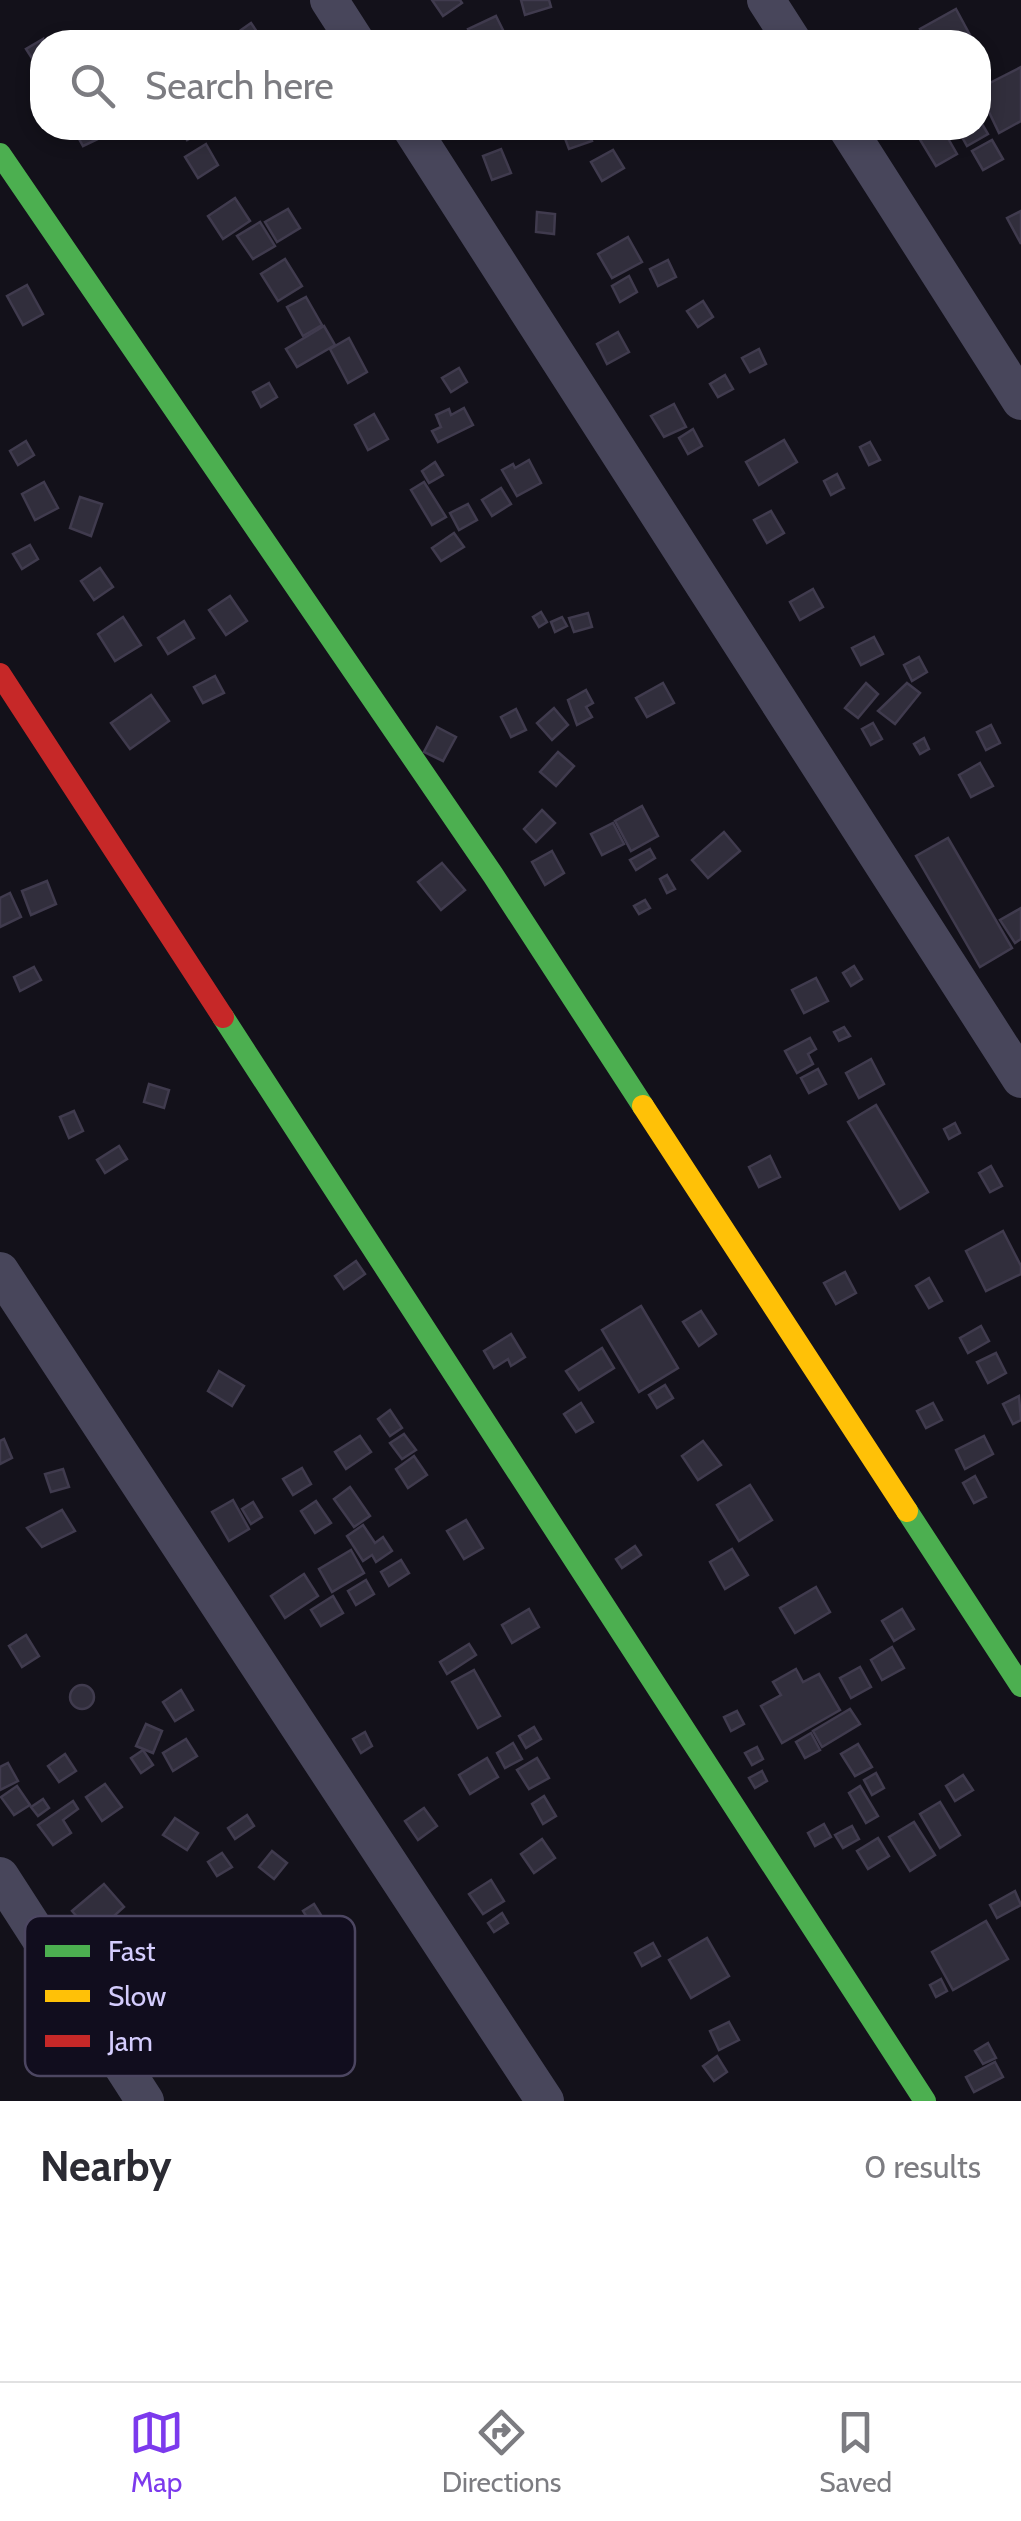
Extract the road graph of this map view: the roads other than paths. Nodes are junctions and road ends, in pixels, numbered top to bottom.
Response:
1 (329, 0) edge
2 (766, 0) edge
3 (348, 30) edge
4 (785, 30) edge
5 (419, 140) edge
6 (855, 140) edge
7 (0, 154) edge
8 (1021, 400) edge
9 (0, 674) edge
10 (1021, 1079) edge
11 (0, 1271) edge
12 (1021, 1686) edge
13 (0, 1876) edge
14 (26, 1916) edge
15 (129, 2076) edge
16 (145, 2101) edge
17 (545, 2101) edge
18 (924, 2101) edge

1 - 3 street
2 - 4 street
5 - 10 street
6 - 8 street
7 - 12 street
9 - 18 street
11 - 17 street
13 - 14 street
15 - 16 street

